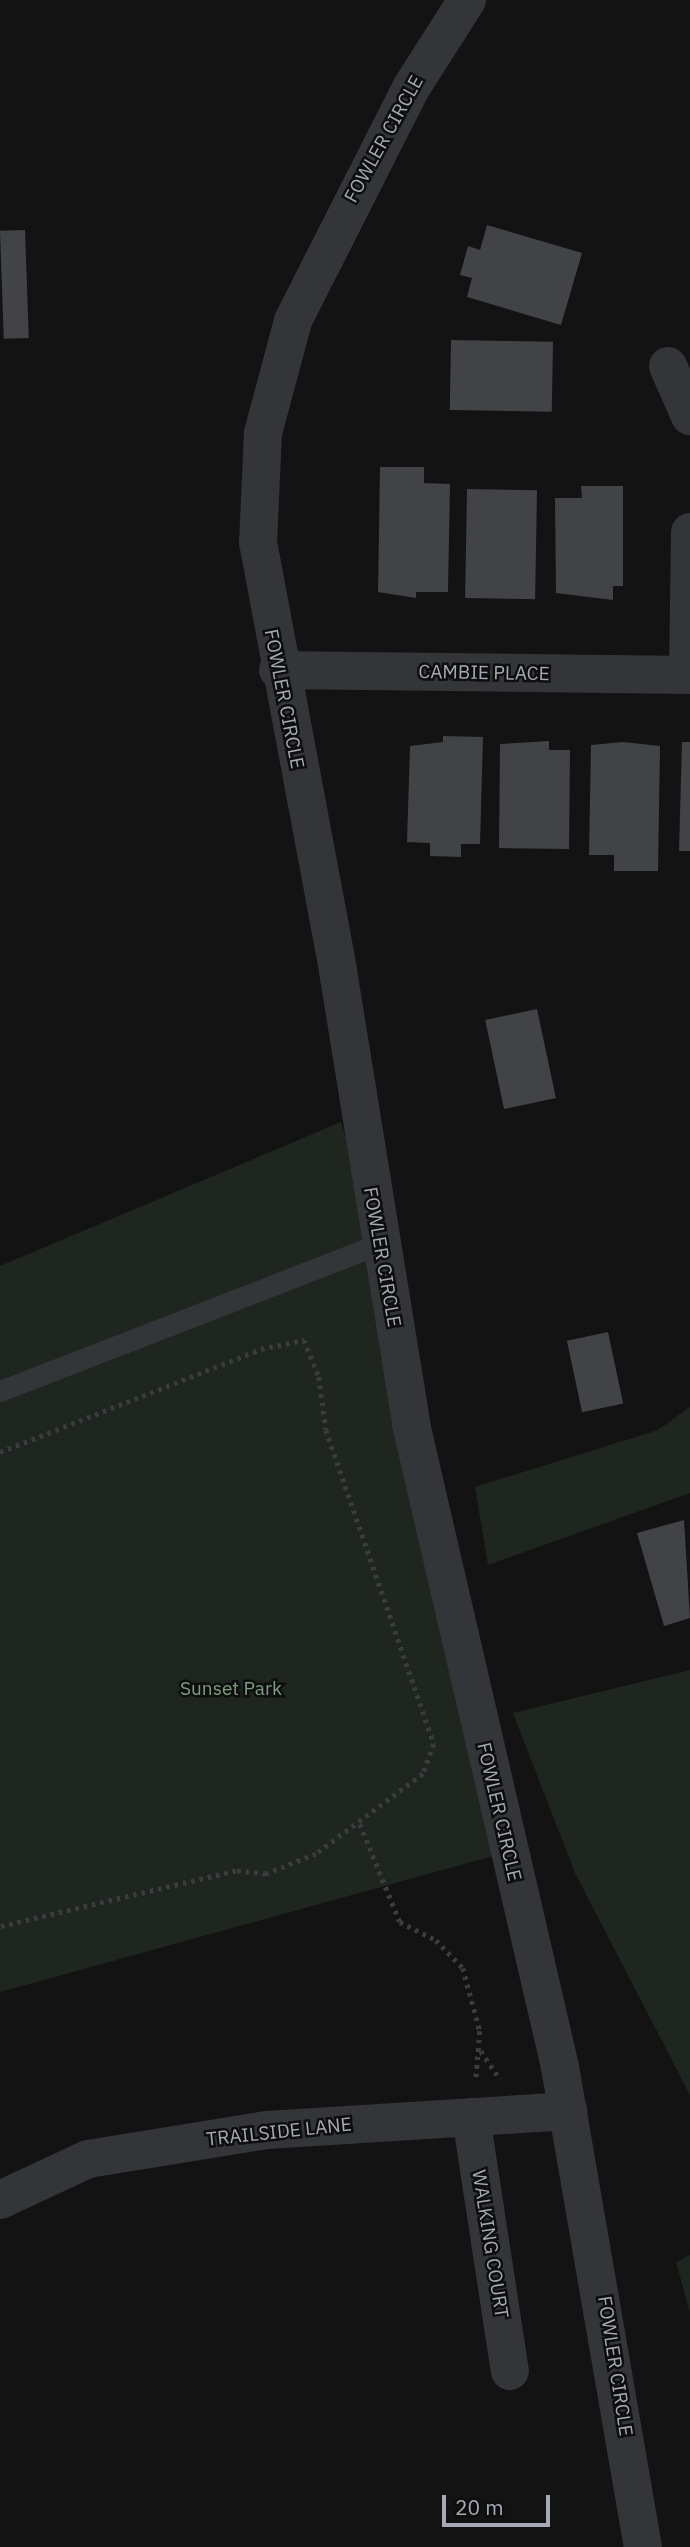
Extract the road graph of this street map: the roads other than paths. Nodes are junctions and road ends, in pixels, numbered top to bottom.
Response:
1 (467, 0) edge
2 (668, 366) dead end
3 (690, 416) edge
4 (690, 532) edge
5 (278, 670) junction
6 (689, 675) edge
7 (379, 1244) junction
8 (0, 1391) edge
9 (568, 2110) junction
10 (471, 2117) junction
11 (0, 2200) edge
12 (510, 2371) dead end
13 (643, 2547) edge

1 - 5 street, FOWLER CIRCLE
2 - 3 street
4 - 6 street
5 - 6 street, CAMBIE PLACE
5 - 7 street, FOWLER CIRCLE
7 - 8 lane
7 - 9 street, FOWLER CIRCLE
9 - 10 street, TRAILSIDE LANE
9 - 13 street, FOWLER CIRCLE
10 - 11 street, TRAILSIDE LANE
10 - 12 street, WALKING COURT

